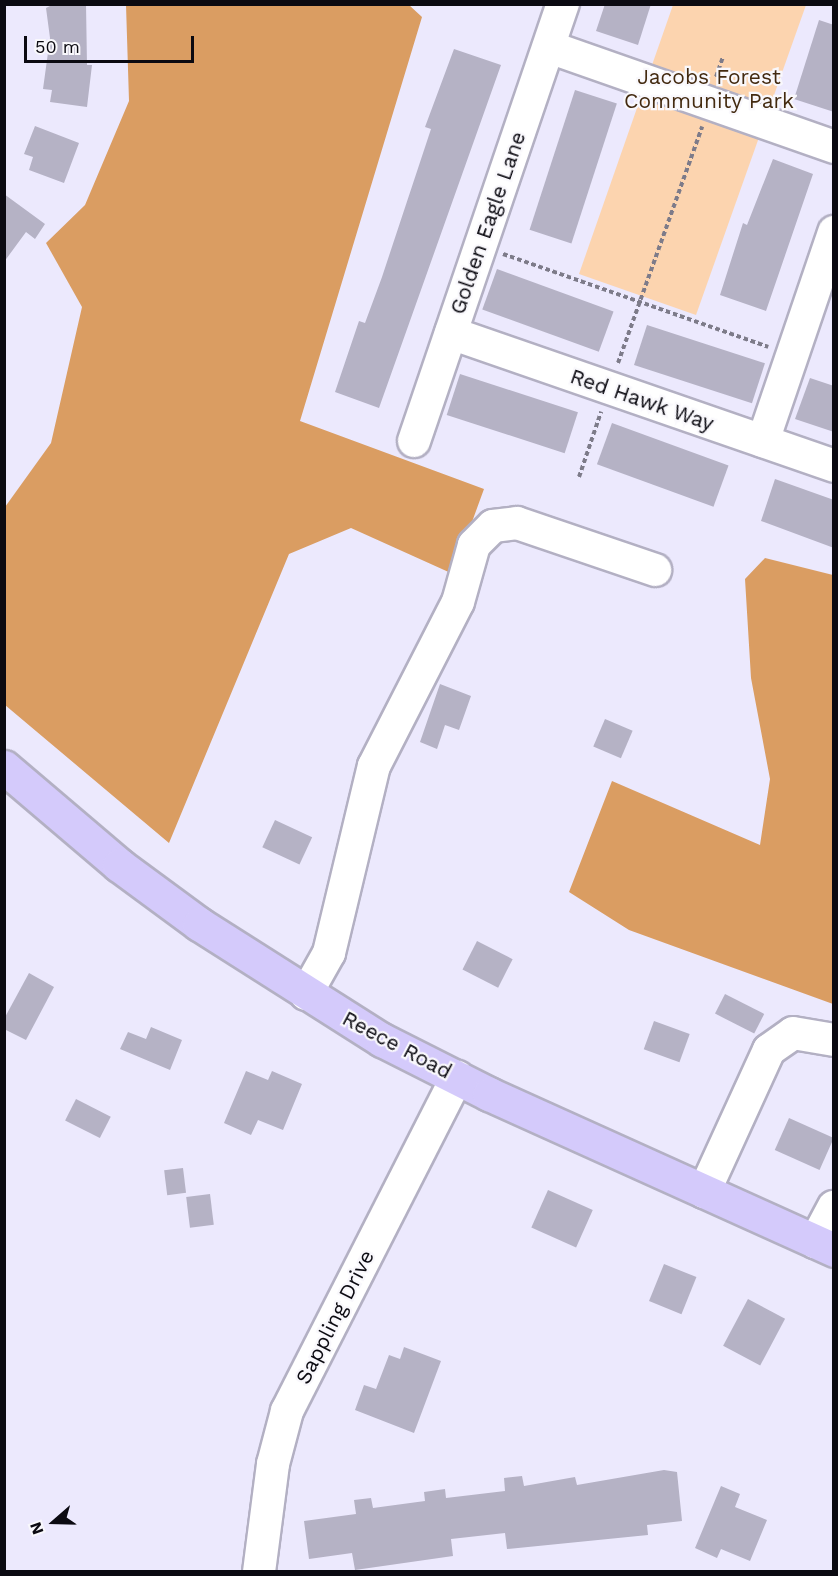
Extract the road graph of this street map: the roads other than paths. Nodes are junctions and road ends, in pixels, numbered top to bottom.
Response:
1 (563, 4) edge
2 (549, 47) junction
3 (834, 147) edge
4 (834, 232) edge
5 (451, 333) junction
6 (414, 441) dead end
7 (763, 441) junction
8 (834, 466) edge
9 (655, 570) dead end
10 (4, 767) edge
11 (306, 994) junction
12 (834, 1040) edge
13 (456, 1077) junction
14 (704, 1192) junction
15 (834, 1207) edge
16 (824, 1246) edge
17 (259, 1572) edge

1 - 2 street, Golden Eagle Lane
2 - 3 street
2 - 5 street, Golden Eagle Lane
4 - 7 street
5 - 6 street, Golden Eagle Lane
5 - 7 street, Red Hawk Way
7 - 8 street, Red Hawk Way
9 - 11 street
10 - 11 main road, Reece Road
11 - 13 main road, Reece Road
12 - 14 street
13 - 14 main road, Reece Road
13 - 17 street, Sappling Drive
14 - 16 main road, Reece Road
15 - 16 street

